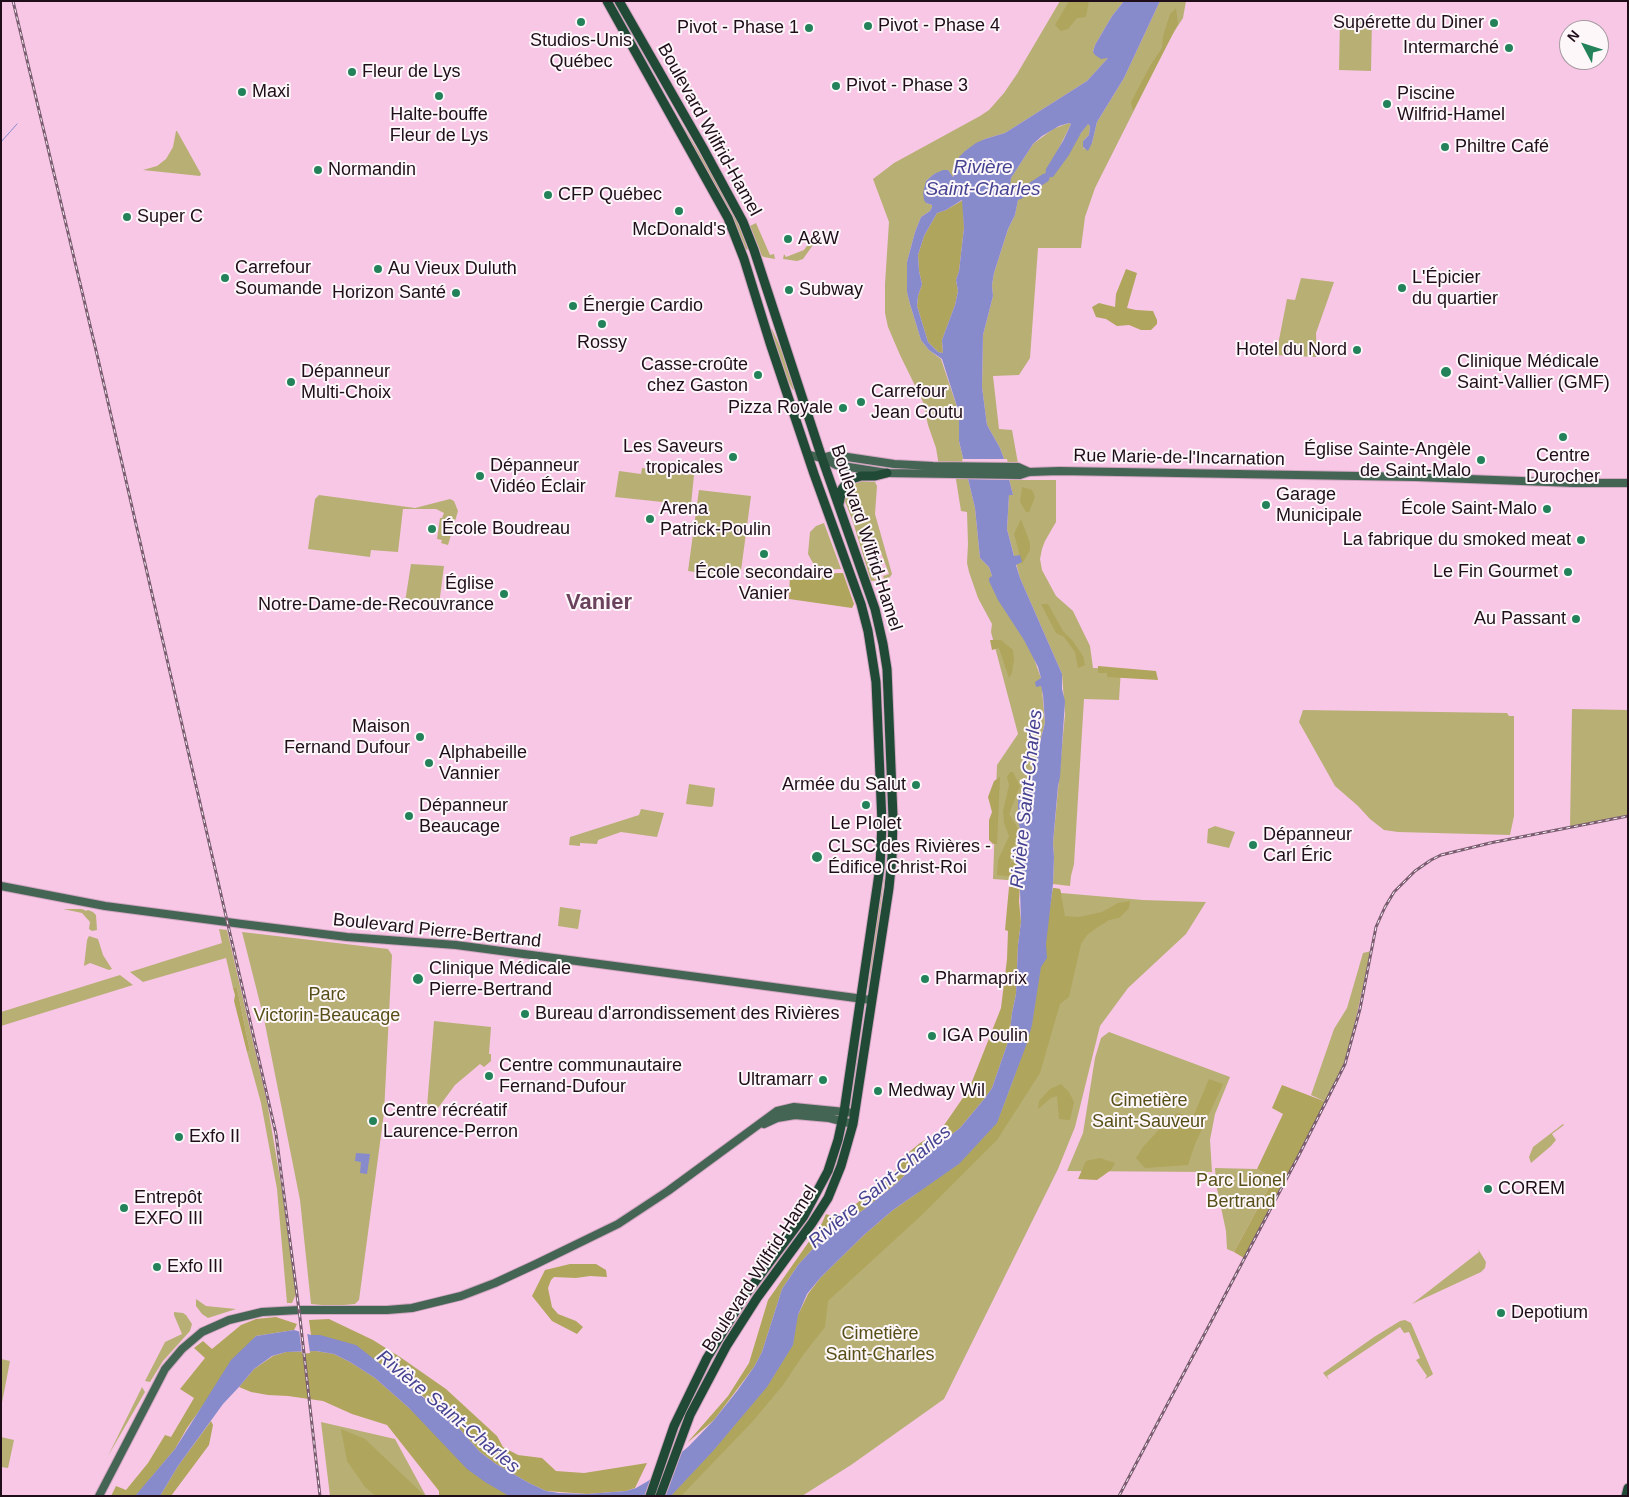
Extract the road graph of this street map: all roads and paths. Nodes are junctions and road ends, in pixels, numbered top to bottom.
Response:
1 (607, 1) edge
2 (619, 1) edge
3 (809, 455) junction
4 (822, 458) junction
5 (963, 470) junction
6 (1029, 472) junction
7 (887, 473) junction
8 (1628, 482) edge
9 (839, 504) junction
10 (1, 886) edge
11 (861, 998) junction
12 (871, 1000) junction
13 (855, 1113) junction
14 (843, 1116) junction
15 (854, 1124) junction
16 (1628, 1488) edge
17 (99, 1496) edge
18 (650, 1496) edge
19 (660, 1496) edge
20 (1626, 1496) edge

1 - 3 main road, Boulevard Wilfrid-Hamel
2 - 4 main road, Boulevard Wilfrid-Hamel
3 - 4 main road, Rue Marie-de-l'Incarnation
3 - 11 main road, Boulevard Wilfrid-Hamel
4 - 5 main road, Rue Marie-de-l'Incarnation
4 - 7 main road, Rue Marie-de-l'Incarnation
4 - 9 main road, Boulevard Wilfrid-Hamel
5 - 6 main road, Rue Marie-de-l'Incarnation
5 - 6 main road, Rue Marie-de-l'Incarnation
5 - 7 main road, Rue Marie-de-l'Incarnation
6 - 8 main road, Rue Marie-de-l'Incarnation
7 - 9 main road
9 - 12 main road, Boulevard Wilfrid-Hamel
10 - 11 main road, Boulevard Pierre-Bertrand
11 - 12 main road, Boulevard Pierre-Bertrand
11 - 14 main road, Boulevard Wilfrid-Hamel
12 - 13 main road, Boulevard Wilfrid-Hamel
13 - 14 main road
13 - 15 main road, Boulevard Wilfrid-Hamel
14 - 15 main road
14 - 17 main road
14 - 18 main road, Boulevard Wilfrid-Hamel
15 - 19 main road, Boulevard Wilfrid-Hamel
16 - 20 main road

